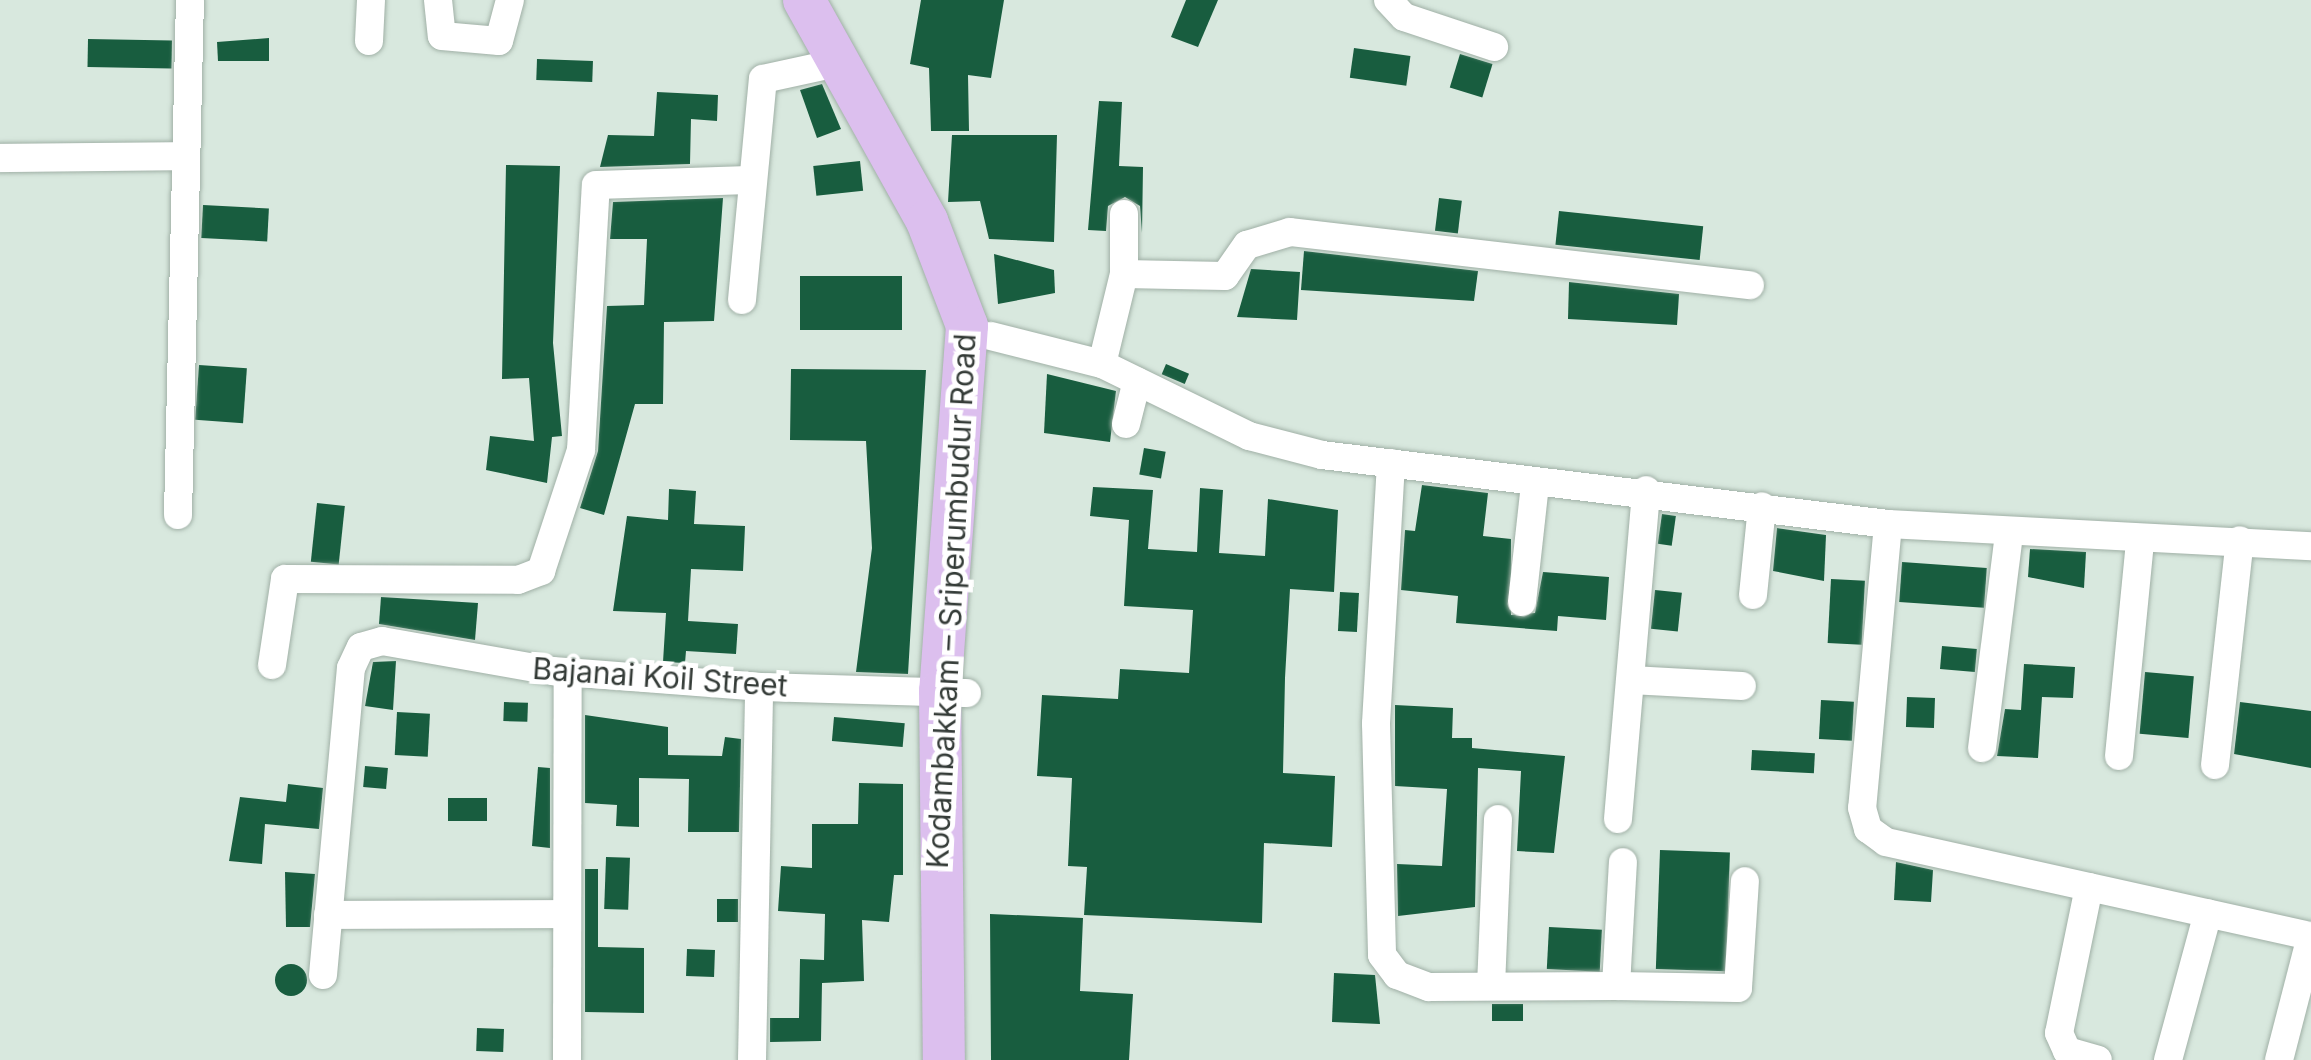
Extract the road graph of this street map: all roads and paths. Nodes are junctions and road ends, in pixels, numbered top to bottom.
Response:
1 (190, 0) edge
2 (371, 0) edge
3 (438, 0) edge
4 (510, 0) edge
5 (1388, 0) edge
6 (818, 3) edge
7 (369, 42) dead end
8 (1494, 47) dead end
9 (840, 62) junction
10 (184, 156) junction
11 (0, 158) edge
12 (750, 180) junction
13 (1124, 214) dead end
14 (1124, 274) junction
15 (1750, 284) dead end
16 (742, 300) dead end
17 (991, 336) junction
18 (1102, 364) junction
19 (1137, 381) junction
20 (1126, 424) dead end
21 (1391, 463) junction
22 (1535, 484) junction
23 (1646, 490) junction
24 (1762, 506) junction
25 (178, 515) dead end
26 (1888, 524) junction
27 (2009, 533) junction
28 (2140, 540) junction
29 (2240, 540) junction
30 (2311, 546) edge
31 (1752, 594) dead end
32 (1522, 602) dead end
33 (272, 665) dead end
34 (568, 672) junction
35 (1631, 680) junction
36 (759, 686) junction
37 (1742, 686) dead end
38 (954, 692) junction
39 (1982, 748) dead end
40 (2119, 756) dead end
41 (2215, 765) dead end
42 (1498, 819) dead end
43 (1618, 819) dead end
44 (1623, 862) dead end
45 (1746, 881) dead end
46 (2089, 887) junction
47 (328, 914) junction
48 (566, 914) junction
49 (2208, 914) junction
50 (2308, 935) edge
51 (324, 975) dead end
52 (1490, 986) junction
53 (1616, 986) junction
54 (567, 1060) edge
55 (752, 1060) edge
56 (944, 1060) edge
57 (971, 1060) edge
58 (2098, 1060) edge
59 (2168, 1060) edge
60 (2279, 1060) edge

1 - 10 street
2 - 7 street
3 - 4 street
5 - 8 street
6 - 9 main road, Kodambakkam – Sriperumbudur Road
6 - 17 main road, Kodambakkam – Sriperumbudur Road
9 - 12 street
9 - 38 main road, Kodambakkam – Sriperumbudur Road
10 - 11 street
10 - 25 street
12 - 16 street
12 - 33 street
13 - 14 street
14 - 15 street
14 - 18 street
17 - 18 street
17 - 38 main road, Kodambakkam – Sriperumbudur Road
18 - 19 street
19 - 20 street
19 - 21 street
21 - 22 street
21 - 52 street
22 - 23 street
22 - 32 street
23 - 24 street
23 - 35 street
24 - 26 street
24 - 31 street
26 - 27 street
26 - 46 street
27 - 28 street
27 - 39 street
28 - 29 street
28 - 40 street
29 - 30 street
29 - 41 street
34 - 36 street, Bajanai Koil Street
34 - 47 street, Bajanai Koil Street
34 - 48 street
35 - 37 street
35 - 43 street
36 - 38 street, Bajanai Koil Street
36 - 55 street
38 - 56 main road, Kodambakkam – Sriperumbudur Road
38 - 57 main road, Kodambakkam – Sriperumbudur Road
42 - 52 street
44 - 53 street
45 - 53 street
46 - 49 street
46 - 58 street
47 - 48 street
47 - 51 street
48 - 54 street
49 - 50 street
49 - 59 street
50 - 60 street
52 - 53 street

